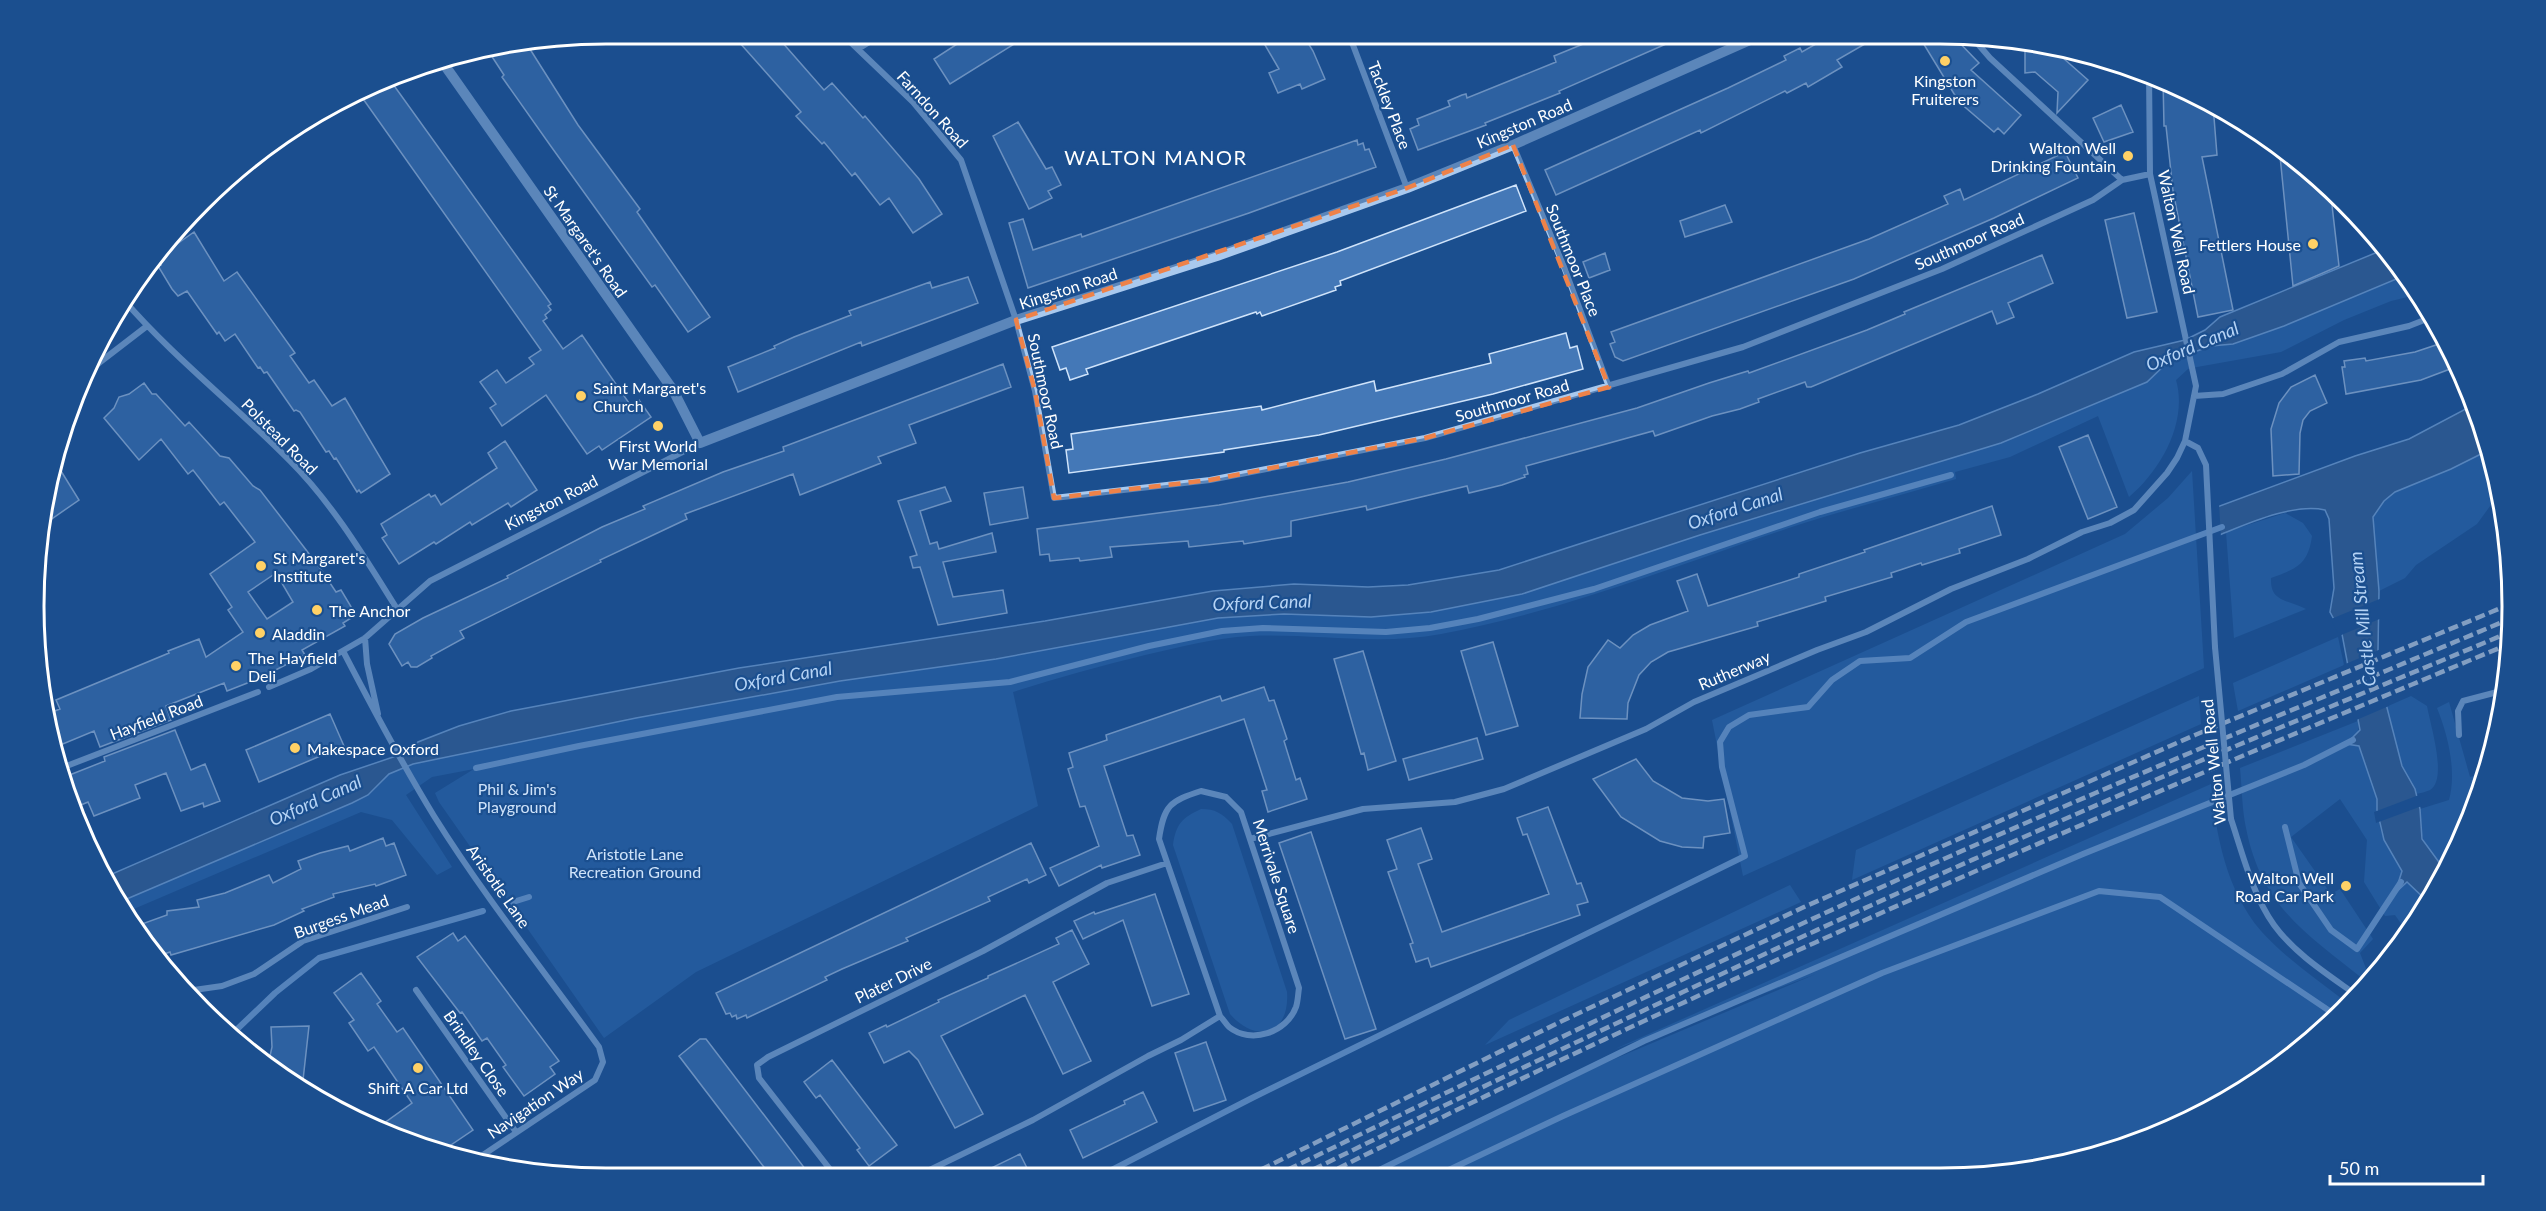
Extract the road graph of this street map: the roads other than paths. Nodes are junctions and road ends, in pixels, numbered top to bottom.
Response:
1 (853, 44) edge
2 (866, 44) edge
3 (1352, 44) edge
4 (1741, 44) edge
5 (1979, 45) edge
6 (858, 49) junction
7 (446, 67) edge
8 (2149, 83) edge
9 (1513, 145) junction
10 (2150, 174) junction
11 (2122, 180) junction
12 (1407, 188) junction
13 (130, 307) edge
14 (1016, 320) junction
15 (2424, 320) edge
16 (147, 326) junction
17 (98, 364) edge
18 (1609, 387) junction
19 (2194, 396) junction
20 (2185, 441) junction
21 (700, 443) junction
22 (398, 609) junction
23 (365, 638) junction
24 (343, 651) junction
25 (269, 687) dead end
26 (258, 692) dead end
27 (2496, 692) edge
28 (380, 722) junction
29 (2459, 735) dead end
30 (67, 766) edge
31 (1250, 839) junction
32 (1167, 863) junction
33 (407, 907) dead end
34 (196, 990) edge
35 (416, 990) dead end
36 (2350, 990) edge
37 (1220, 1016) junction
38 (603, 1062) joint
39 (516, 1132) junction
40 (484, 1154) edge
41 (829, 1168) edge
42 (934, 1168) edge

1 - 6 street, Farndon Road
2 - 6 street
3 - 12 street, Tackley Place
4 - 9 street, Kingston Road
5 - 11 street
6 - 14 street, Farndon Road
7 - 21 street, St Margaret's Road
8 - 10 street, Walton Well Road
9 - 12 street, Kingston Road
9 - 18 street, Southmoor Place
10 - 11 street
10 - 19 street, Walton Well Road
11 - 18 street, Southmoor Road
12 - 14 street, Kingston Road
13 - 16 street, Polstead Road
14 - 18 street, Southmoor Road
14 - 21 street, Kingston Road
15 - 19 street
16 - 17 street
16 - 22 street, Polstead Road
19 - 20 street
20 - 31 street, Rutherway
20 - 36 street, Walton Well Road, bridge
21 - 22 street, Kingston Road
22 - 23 street
23 - 24 street
23 - 28 street, Aristotle Lane
24 - 25 street
24 - 28 street, Aristotle Lane
26 - 30 street, Hayfield Road
27 - 29 street
28 - 38 street, Aristotle Lane
31 - 32 street, Merrivale Square
31 - 37 street, Merrivale Square
32 - 37 street, Merrivale Square
32 - 41 street, Plater Drive
33 - 34 street, Burgess Mead
35 - 39 street, Brindley Close
37 - 42 street
38 - 39 street, Navigation Way
39 - 40 street, Navigation Way

